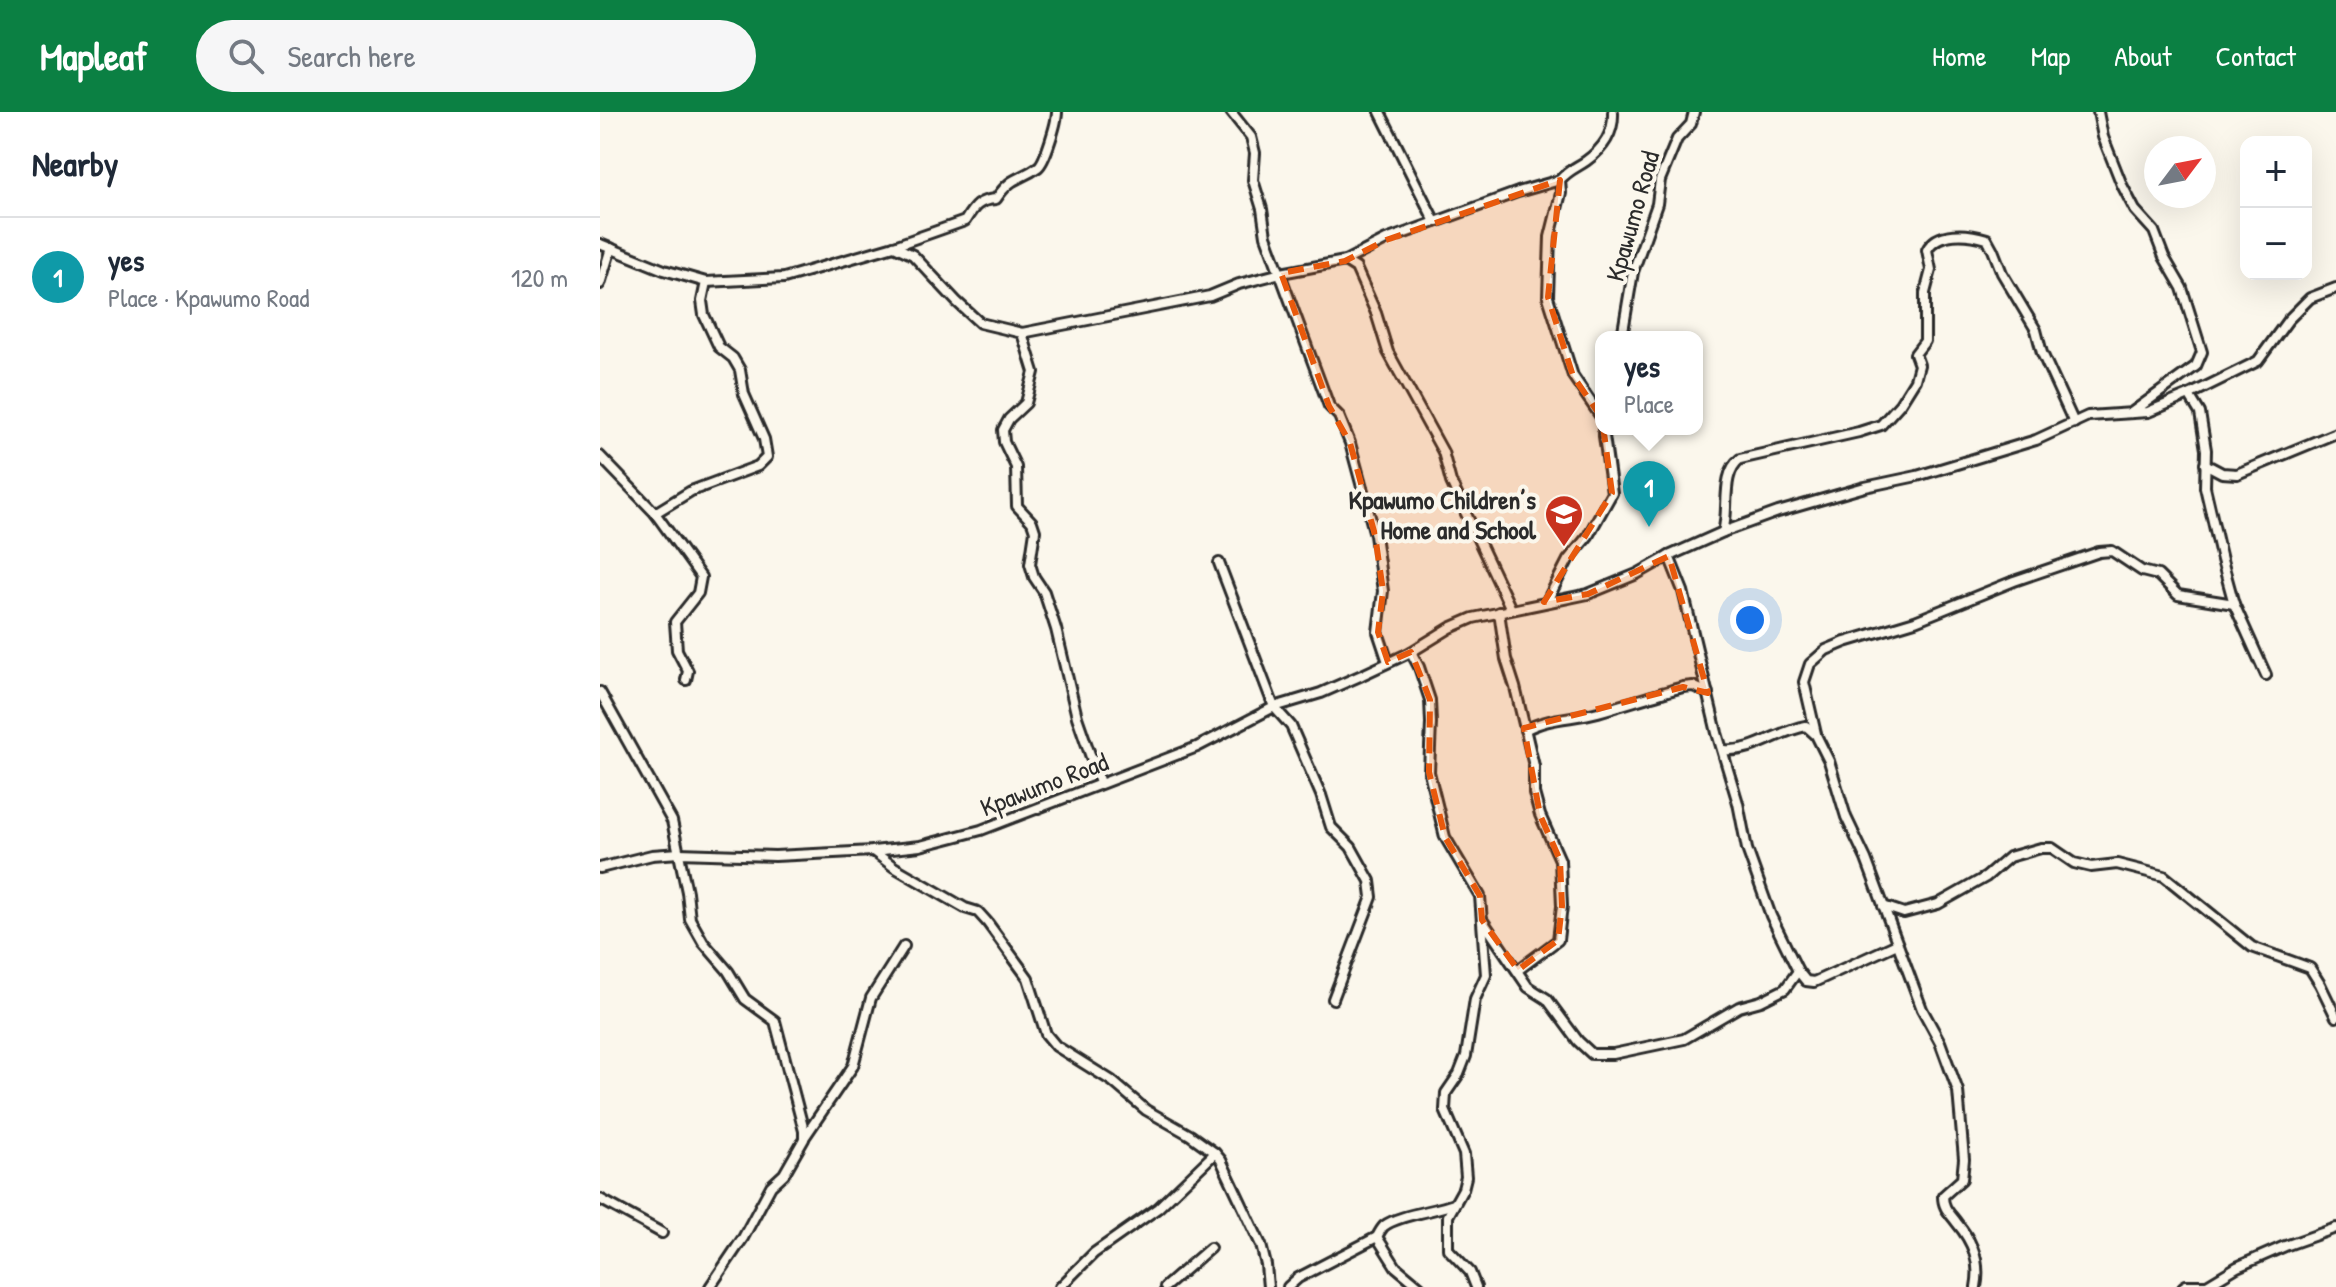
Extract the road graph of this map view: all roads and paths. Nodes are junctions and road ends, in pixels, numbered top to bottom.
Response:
1 (1057, 112) edge
2 (1231, 112) edge
3 (1380, 112) edge
4 (1613, 112) edge
5 (1694, 112) edge
6 (2098, 112) edge
7 (1560, 180) junction
8 (1435, 222) junction
9 (600, 244) edge
10 (894, 246) junction
11 (611, 248) junction
12 (1345, 261) junction
13 (1281, 273) junction
14 (706, 282) junction
15 (600, 284) edge
16 (2336, 288) edge
17 (1623, 331) edge
18 (1022, 333) junction
19 (2189, 395) junction
20 (1595, 408) edge
21 (2130, 413) junction
22 (2074, 423) junction
23 (2336, 433) edge
24 (1604, 435) edge
25 (600, 456) edge
26 (2205, 464) junction
27 (655, 513) junction
28 (1723, 532) junction
29 (1669, 556) junction
30 (1219, 563) dead end
31 (1547, 601) junction
32 (2234, 604) junction
33 (1511, 609) junction
34 (1499, 612) junction
35 (1411, 652) junction
36 (1388, 662) junction
37 (2266, 675) dead end
38 (686, 680) dead end
39 (600, 692) edge
40 (1708, 693) junction
41 (1274, 707) junction
42 (1525, 730) junction
43 (1816, 735) junction
44 (1723, 750) junction
45 (1100, 783) junction
46 (873, 851) junction
47 (679, 853) junction
48 (600, 868) edge
49 (1883, 906) junction
50 (1482, 920) junction
51 (1897, 944) junction
52 (904, 946) dead end
53 (1518, 970) junction
54 (1798, 971) junction
55 (1333, 999) dead end
56 (2336, 1017) edge
57 (804, 1139) junction
58 (1215, 1153) junction
59 (600, 1199) edge
60 (1454, 1204) junction
61 (2336, 1228) edge
62 (662, 1233) dead end
63 (1377, 1237) junction
64 (1210, 1248) dead end
65 (710, 1287) edge
66 (1060, 1287) edge
67 (1165, 1287) edge
68 (1268, 1287) edge
69 (1288, 1287) edge
70 (1420, 1287) edge
71 (1476, 1287) edge
72 (1976, 1287) edge
73 (2183, 1287) edge

1 - 10 street
2 - 13 street
3 - 8 street
4 - 7 street
5 - 17 street, Kpawumo Road
6 - 21 street
7 - 8 street
7 - 20 street
8 - 12 street
9 - 11 street
10 - 14 street
10 - 18 street
11 - 14 street
11 - 15 street
12 - 13 street
12 - 33 street
13 - 18 street
13 - 36 street
14 - 27 street
16 - 19 street, Kpawumo Road
18 - 45 street
19 - 21 street, Kpawumo Road
19 - 26 street
21 - 22 street, Kpawumo Road
22 - 28 street, Kpawumo Road
22 - 28 street
23 - 26 street
24 - 31 street
25 - 27 street
26 - 32 street
27 - 38 street
28 - 29 street, Kpawumo Road
29 - 31 street, Kpawumo Road
29 - 40 street
30 - 41 street
31 - 33 street, Kpawumo Road
32 - 37 street
32 - 43 street
33 - 34 street, Kpawumo Road
34 - 35 street, Kpawumo Road
34 - 42 street
35 - 36 street, Kpawumo Road
35 - 50 street
36 - 41 street, Kpawumo Road
39 - 47 street
40 - 42 street
40 - 44 street
41 - 45 street, Kpawumo Road
41 - 55 street
42 - 53 street
43 - 44 street
43 - 49 street
44 - 54 street
45 - 46 street, Kpawumo Road
46 - 47 street, Kpawumo Road
46 - 58 street
47 - 48 street, Kpawumo Road
47 - 57 street
49 - 51 street
49 - 56 street
50 - 53 street
50 - 60 street
51 - 54 street
51 - 72 street
52 - 57 street
53 - 54 street
57 - 65 street
58 - 66 street
58 - 68 street
59 - 62 street
60 - 63 street
60 - 71 street
61 - 73 street
63 - 69 street
63 - 70 street
64 - 67 street

